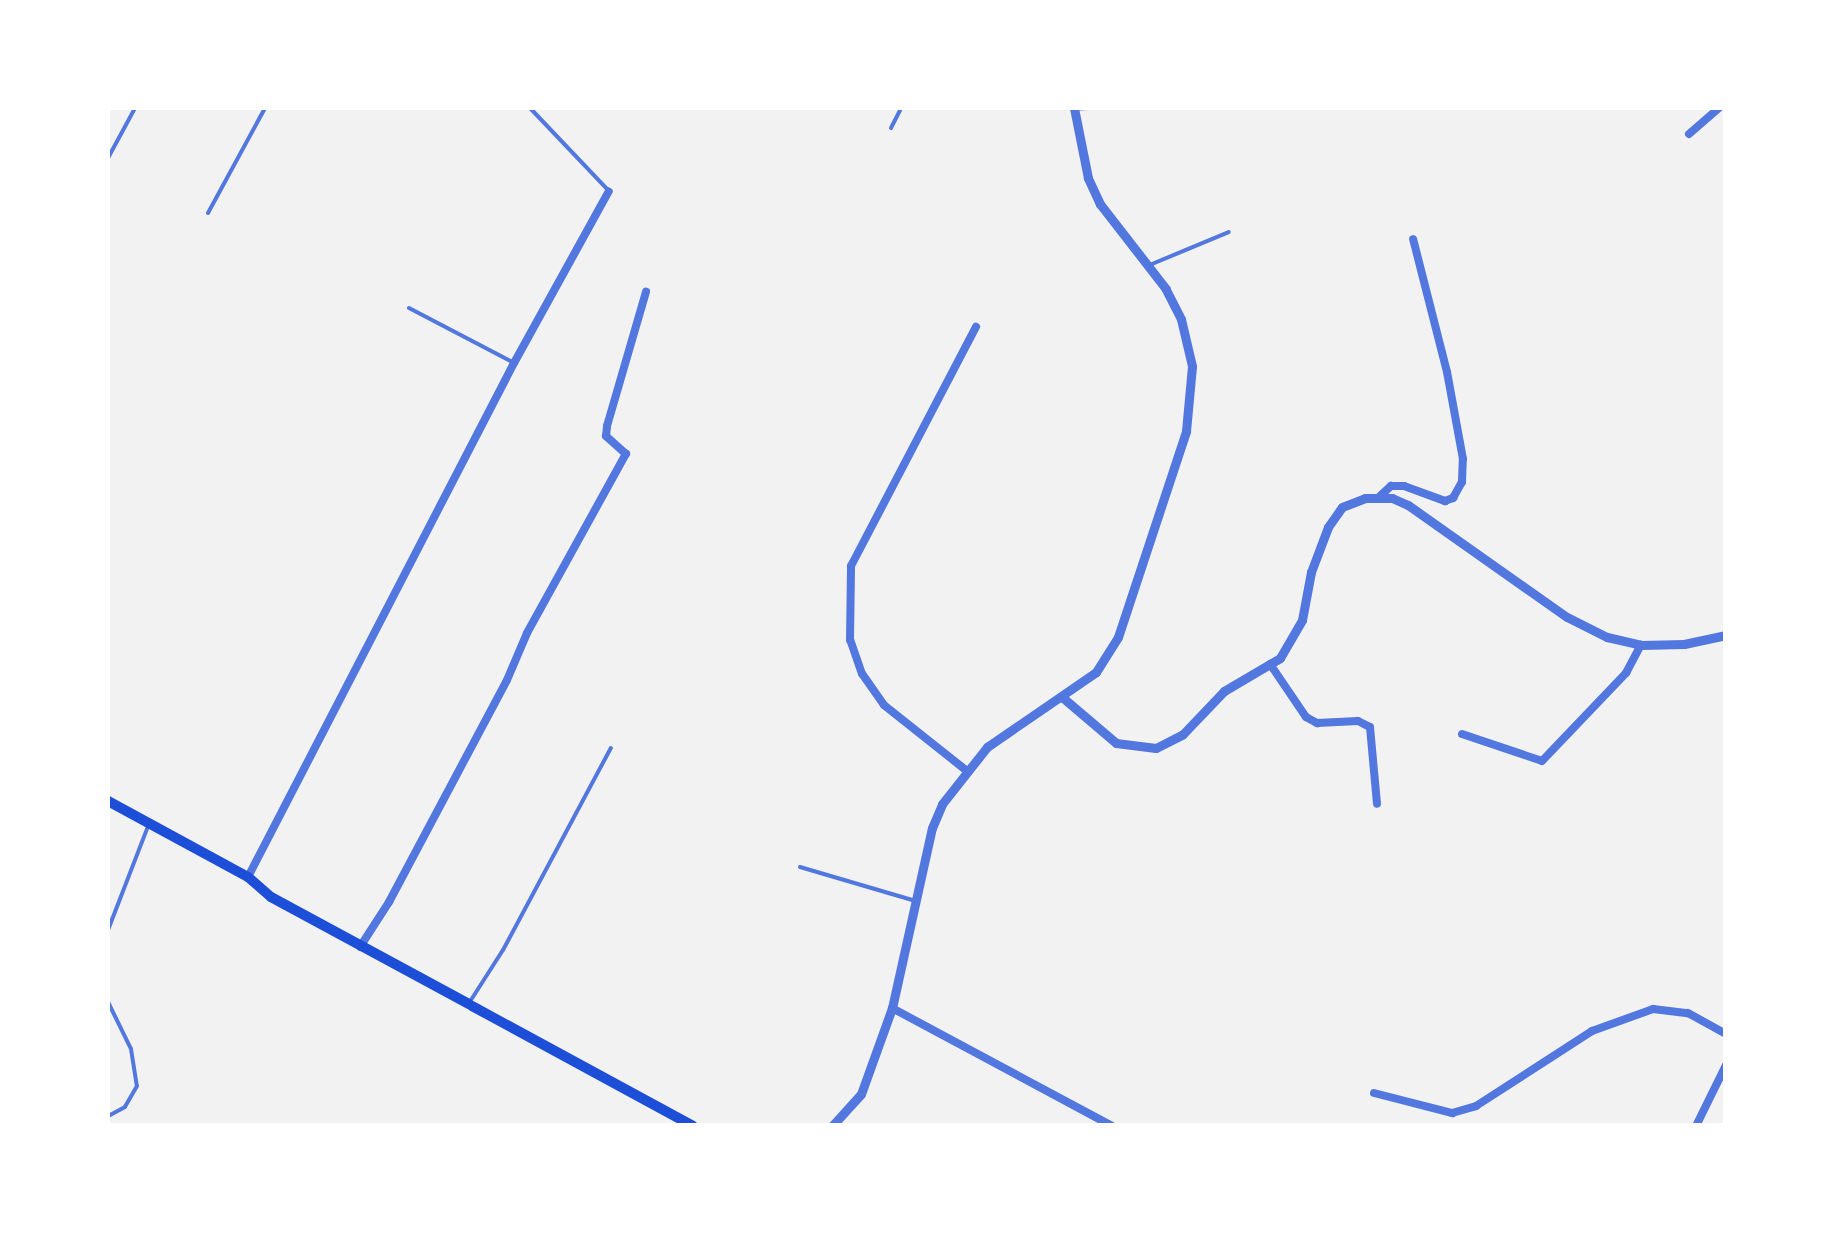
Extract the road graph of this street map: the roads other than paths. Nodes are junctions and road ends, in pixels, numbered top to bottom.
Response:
1 (135, 108) edge
2 (265, 108) edge
3 (530, 108) edge
4 (902, 108) edge
5 (1074, 108) edge
6 (1086, 108) edge
7 (1719, 108) edge
8 (891, 128) dead end
9 (1689, 134) dead end
10 (108, 158) edge
11 (609, 192) joint
12 (208, 213) dead end
13 (1229, 232) dead end
14 (1413, 239) dead end
15 (1148, 266) junction
16 (646, 292) dead end
17 (409, 308) dead end
18 (976, 327) dead end
19 (514, 362) junction
20 (1378, 498) junction
21 (1726, 635) edge
22 (1641, 645) junction
23 (1270, 664) junction
24 (1062, 698) junction
25 (1462, 734) dead end
26 (611, 748) dead end
27 (967, 771) junction
28 (108, 801) edge
29 (1377, 804) dead end
30 (149, 824) junction
31 (800, 867) dead end
32 (248, 877) junction
33 (917, 901) junction
34 (108, 930) edge
35 (360, 947) junction
36 (108, 1002) edge
37 (470, 1005) junction
38 (892, 1008) junction
39 (1726, 1034) edge
40 (1726, 1065) edge
41 (1374, 1093) dead end
42 (108, 1116) edge
43 (694, 1126) edge
44 (832, 1126) edge
45 (1112, 1126) edge
46 (1696, 1126) edge

1 - 10 lane
2 - 12 lane
3 - 11 lane
4 - 8 lane
5 - 6 lane
5 - 15 street
7 - 9 street
11 - 19 street
13 - 15 lane
14 - 20 street
15 - 24 street
16 - 35 street
17 - 19 lane
18 - 27 street
19 - 32 street
20 - 22 street
20 - 23 street
21 - 22 street
22 - 25 street
23 - 24 street
23 - 29 street
24 - 27 street
26 - 37 lane
27 - 33 street
28 - 30 main road
30 - 32 main road
30 - 34 lane
31 - 33 lane
32 - 35 main road
33 - 38 street
35 - 37 main road
36 - 42 lane
37 - 43 main road
38 - 44 street
38 - 45 street
39 - 41 street
40 - 46 street

